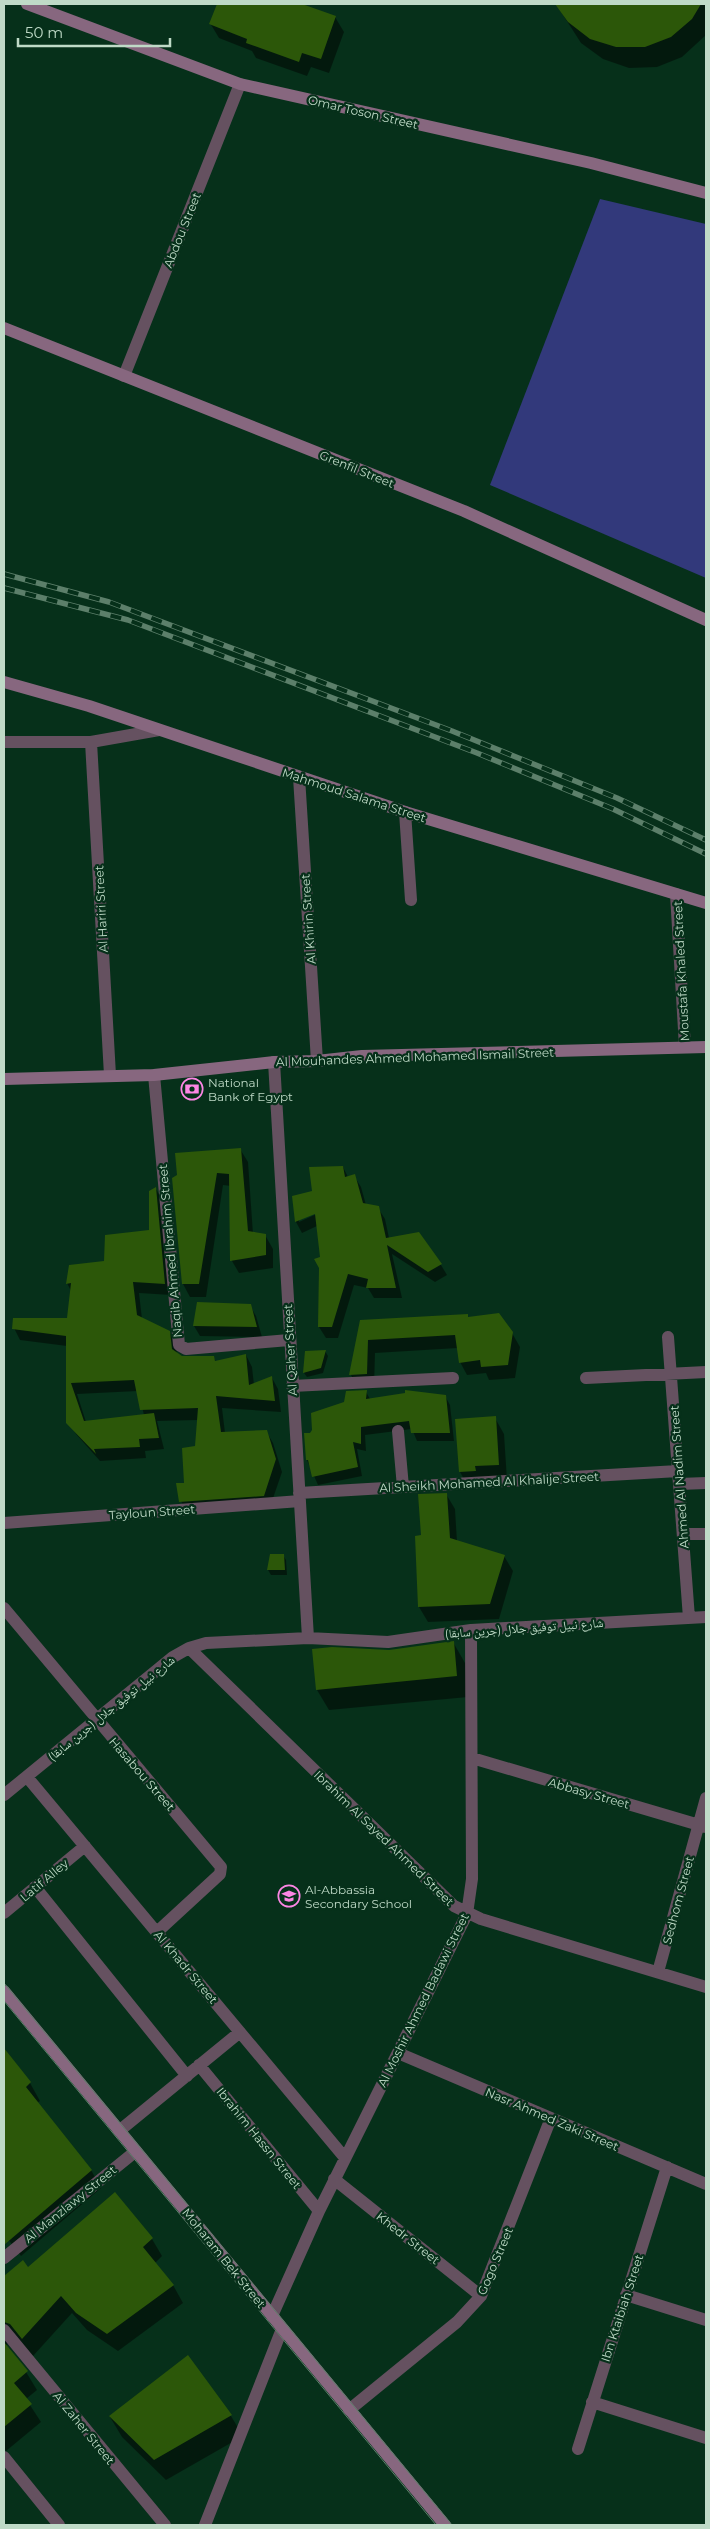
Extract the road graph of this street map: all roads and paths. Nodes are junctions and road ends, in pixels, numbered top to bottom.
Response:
1 (27, 4) edge
2 (240, 84) junction
3 (706, 193) edge
4 (4, 328) edge
5 (124, 376) junction
6 (706, 620) edge
7 (4, 682) edge
8 (159, 730) junction
9 (4, 742) edge
10 (92, 742) junction
11 (299, 777) junction
12 (404, 812) junction
13 (676, 894) junction
14 (411, 900) dead end
15 (706, 904) edge
16 (685, 1047) junction
17 (706, 1047) edge
18 (317, 1061) junction
19 (274, 1062) junction
20 (110, 1075) junction
21 (154, 1075) junction
22 (4, 1079) edge
23 (668, 1337) dead end
24 (289, 1340) junction
25 (706, 1372) edge
26 (671, 1374) junction
27 (453, 1378) dead end
28 (586, 1378) dead end
29 (292, 1386) junction
30 (398, 1431) dead end
31 (679, 1477) junction
32 (706, 1483) edge
33 (403, 1487) junction
34 (299, 1497) junction
35 (4, 1523) edge
36 (683, 1534) junction
37 (706, 1534) edge
38 (4, 1608) edge
39 (706, 1617) edge
40 (689, 1618) junction
41 (471, 1630) junction
42 (308, 1638) junction
43 (189, 1648) junction
44 (96, 1720) junction
45 (472, 1758) junction
46 (27, 1777) junction
47 (4, 1795) edge
48 (706, 1798) edge
49 (702, 1826) edge
50 (85, 1846) junction
51 (35, 1888) junction
52 (4, 1913) edge
53 (467, 1914) junction
54 (157, 1932) junction
55 (658, 1972) junction
56 (706, 1986) edge
57 (4, 1992) edge
58 (240, 2032) junction
59 (398, 2053) junction
60 (199, 2066) junction
61 (187, 2076) junction
62 (551, 2118) junction
63 (119, 2131) junction
64 (136, 2151) junction
65 (345, 2158) junction
66 (667, 2167) junction
67 (334, 2179) junction
68 (706, 2184) edge
69 (318, 2211) junction
70 (4, 2258) edge
71 (626, 2295) junction
72 (481, 2296) junction
73 (272, 2316) junction
74 (706, 2320) edge
75 (282, 2329) junction
76 (4, 2330) edge
77 (592, 2402) junction
78 (348, 2410) junction
79 (706, 2438) edge
80 (578, 2449) dead end
81 (4, 2457) edge
82 (59, 2525) edge
83 (165, 2525) edge
84 (205, 2525) edge
85 (445, 2525) edge

1 - 2 main road, Omar Toson Street
2 - 3 main road, Omar Toson Street
2 - 5 street, Abdou Street
4 - 5 main road, Grenfil Street
5 - 6 main road, Grenfil Street
7 - 8 main road, Mahmoud Salama Street
8 - 10 street
8 - 11 main road, Mahmoud Salama Street
9 - 10 street
10 - 20 street, Al Hariri Street
11 - 12 main road, Mahmoud Salama Street
11 - 18 street, Al Khirin Street
12 - 13 main road, Mahmoud Salama Street
12 - 14 street
13 - 15 main road, Mahmoud Salama Street
13 - 16 street, Moustafa Khaled Street
16 - 17 main road, Al Mouhandes Ahmed Mohamed Ismail Street
16 - 18 main road, Al Mouhandes Ahmed Mohamed Ismail Street
18 - 19 main road, Al Mouhandes Ahmed Mohamed Ismail Street
19 - 21 main road, Al Mouhandes Ahmed Mohamed Ismail Street
19 - 24 street, Al Qaher Street
20 - 21 main road, Al Mouhandes Ahmed Mohamed Ismail Street
20 - 22 main road, Al Mouhandes Ahmed Mohamed Ismail Street
21 - 24 street, Naqib Ahmed Ibrahim Street
23 - 26 street, Ahmed Al Nadim Street
24 - 29 street, Al Qaher Street
25 - 26 street
26 - 28 street
26 - 31 street, Ahmed Al Nadim Street
27 - 29 street
29 - 34 street, Al Qaher Street
30 - 33 street
31 - 32 street, Al Sheikh Mohamed Al Khalije Street
31 - 33 street, Al Sheikh Mohamed Al Khalije Street
31 - 36 street, Ahmed Al Nadim Street
33 - 34 street, Al Sheikh Mohamed Al Khalije Street
34 - 35 street, Tayloun Street
34 - 42 street, Al Qaher Street
36 - 37 street
36 - 40 street, Ahmed Al Nadim Street
38 - 44 street, Hasabou Street
39 - 40 street, شارع نبيل توفيق جلال (جرين سابقا)
40 - 41 street, شارع نبيل توفيق جلال (جرين سابقا)
41 - 42 street, شارع نبيل توفيق جلال (جرين سابقا)
41 - 45 street, Al Moshir Ahmed Badawi Street
42 - 43 street, شارع نبيل توفيق جلال (جرين سابقا)
43 - 44 street, شارع نبيل توفيق جلال (جرين سابقا)
43 - 53 street, Ibrahim Al Sayed Ahmed Street
44 - 46 street, شارع نبيل توفيق جلال (جرين سابقا)
44 - 54 street, Hasabou Street
45 - 49 street, Abbasy Street
45 - 53 street, Al Moshir Ahmed Badawi Street
46 - 47 street, شارع نبيل توفيق جلال (جرين سابقا)
46 - 50 street, Al Khadr Street
48 - 49 street, Sedhom Street
49 - 55 street, Sedhom Street
50 - 51 street, Latif Alley
50 - 54 street, Al Khadr Street
51 - 52 street, Latif Alley
51 - 61 street
53 - 55 street, Ibrahim Al Sayed Ahmed Street
53 - 59 street, Al Moshir Ahmed Badawi Street
54 - 58 street, Al Khadr Street
55 - 56 street, Ibrahim Al Sayed Ahmed Street
57 - 63 main road, Moharam Bek Street
58 - 60 street
58 - 65 street, Al Khadr Street
59 - 62 street, Nasr Ahmed Zaki Street
59 - 65 street, Al Moshir Ahmed Badawi Street
60 - 61 street
60 - 69 street, Ibrahim Hassn Street
61 - 63 street
62 - 66 street, Nasr Ahmed Zaki Street
62 - 72 street, Gogo Street
63 - 64 main road, Moharam Bek Street
64 - 70 street, Al Manzlawy Street
64 - 73 main road, Moharam Bek Street
65 - 67 street, Al Moshir Ahmed Badawi Street
66 - 68 street, Nasr Ahmed Zaki Street
66 - 71 street, Ibn Ktaibiah Street
67 - 69 street, Al Moshir Ahmed Badawi Street
67 - 72 street, Khedr Street
69 - 73 street, Al Moshir Ahmed Badawi Street
71 - 74 street
71 - 77 street, Ibn Ktaibiah Street
72 - 78 street, Gogo Street
73 - 75 main road, Moharam Bek Street
75 - 78 main road, Moharam Bek Street
75 - 84 street
76 - 83 street, Al Zaher Street
77 - 79 street
77 - 80 street, Ibn Ktaibiah Street
78 - 85 main road, Moharam Bek Street
81 - 82 street

